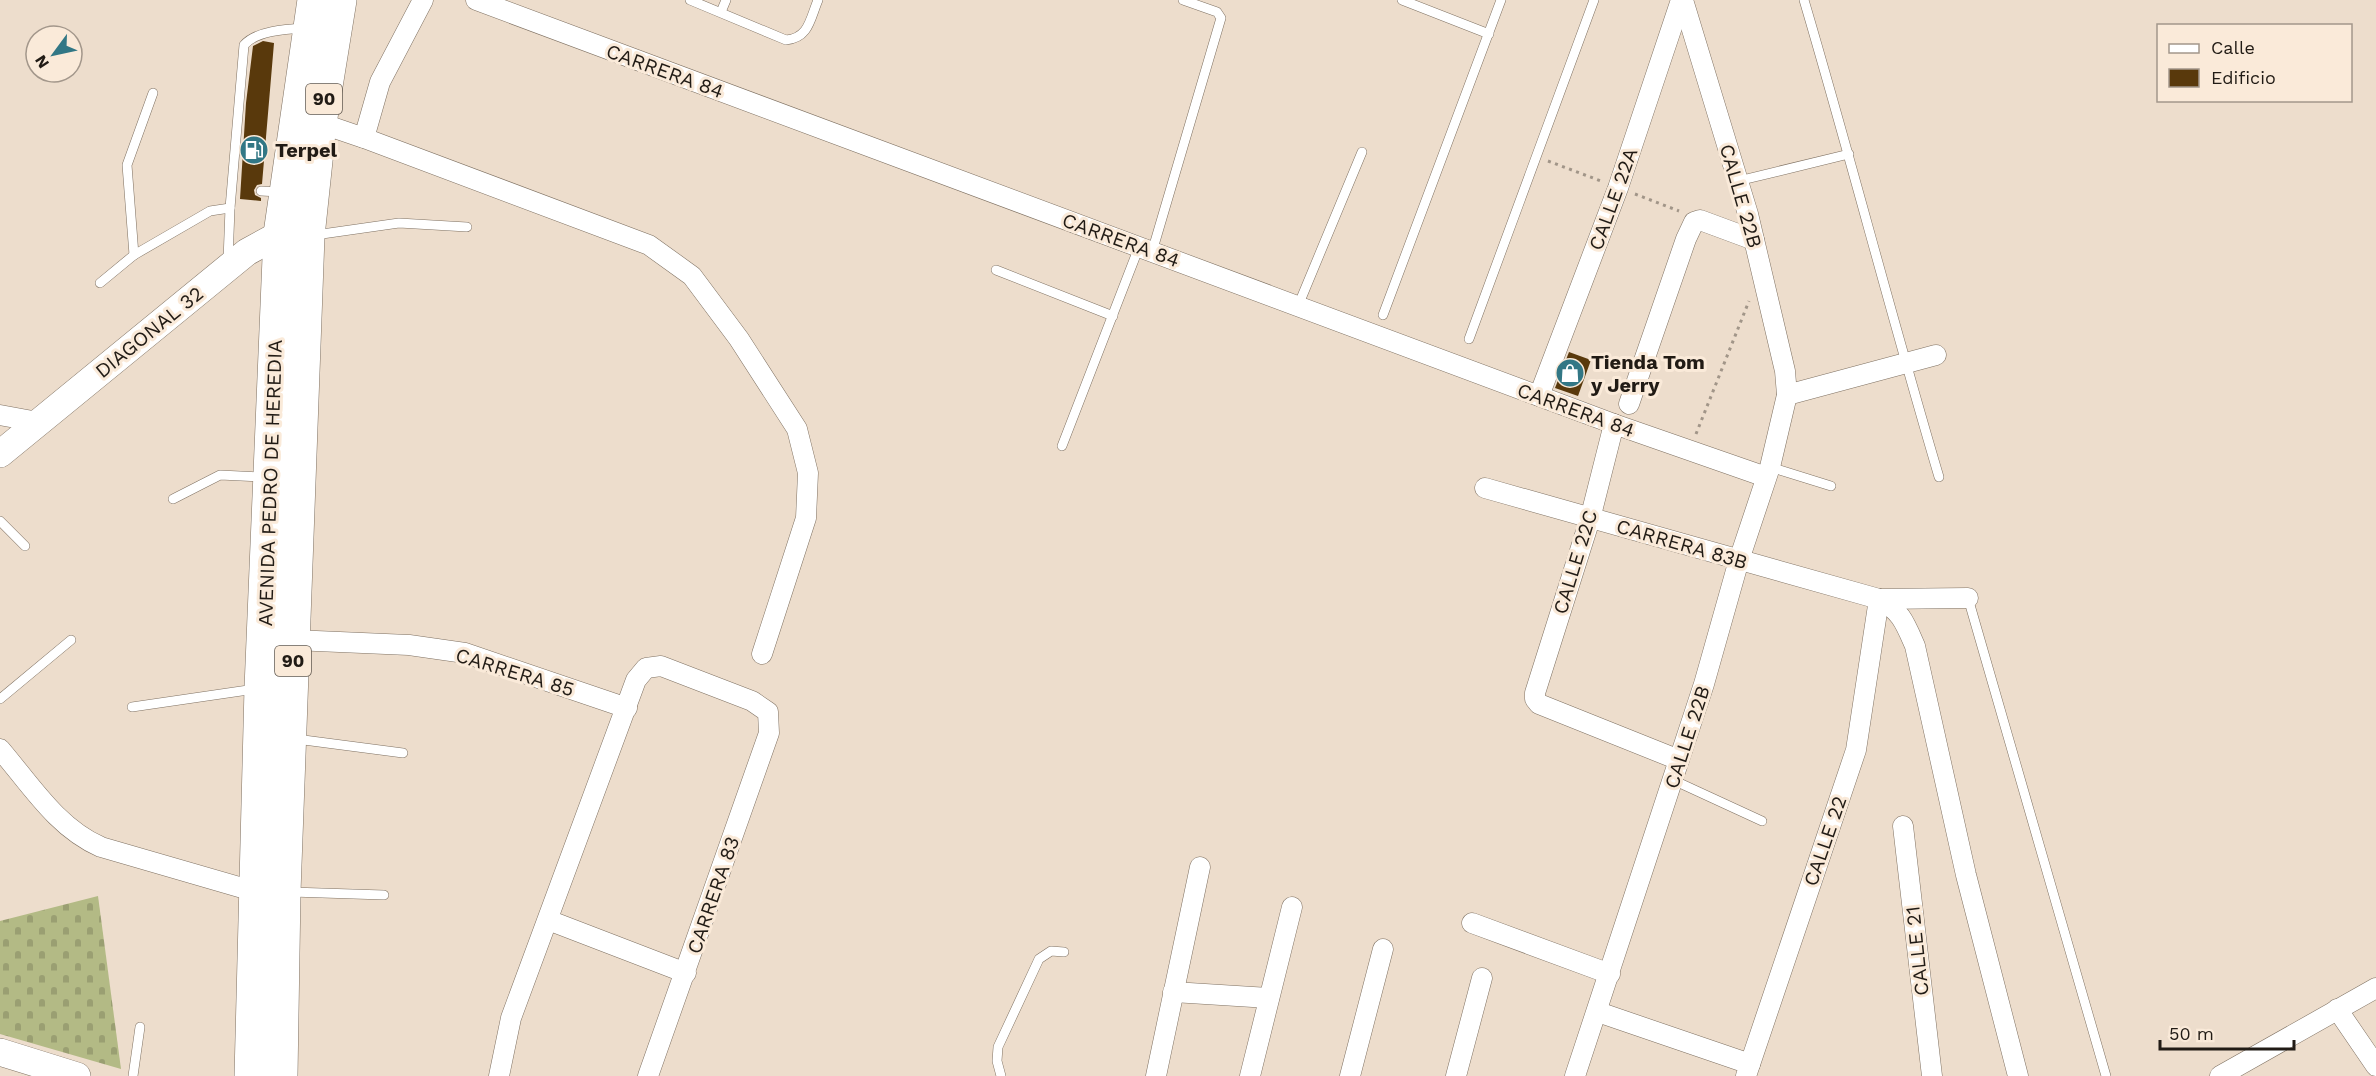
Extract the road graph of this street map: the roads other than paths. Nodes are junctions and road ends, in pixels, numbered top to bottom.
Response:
1 (340, 0) edge
2 (423, 0) edge
3 (476, 0) edge
4 (690, 0) edge
5 (726, 0) edge
6 (818, 0) edge
7 (1184, 0) edge
8 (1402, 0) edge
9 (1501, 0) edge
10 (1594, 0) edge
11 (1682, 0) edge
12 (1804, 0) edge
13 (721, 12) junction
14 (312, 14) edge
15 (1490, 34) junction
16 (153, 93) dead end
17 (320, 123) junction
18 (364, 138) junction
19 (1362, 152) dead end
20 (1850, 154) junction
21 (1737, 182) junction
22 (230, 208) junction
23 (467, 227) dead end
24 (294, 235) junction
25 (1754, 240) junction
26 (1145, 249) junction
27 (134, 255) junction
28 (227, 268) junction
29 (996, 270) dead end
30 (100, 283) dead end
31 (1299, 306) junction
32 (1383, 315) dead end
33 (1113, 316) junction
34 (1469, 339) dead end
35 (1936, 355) dead end
36 (1905, 364) junction
37 (1787, 395) junction
38 (1539, 396) junction
39 (1629, 404) dead end
40 (0, 415) edge
41 (38, 422) junction
42 (1614, 424) junction
43 (1062, 446) dead end
44 (0, 454) edge
45 (1768, 472) junction
46 (270, 477) junction
47 (1940, 477) dead end
48 (1831, 486) dead end
49 (1485, 489) dead end
50 (173, 499) dead end
51 (1590, 519) junction
52 (0, 521) edge
53 (25, 546) dead end
54 (1739, 560) junction
55 (1968, 598) joint
56 (1879, 599) junction
57 (71, 640) dead end
58 (293, 640) junction
59 (762, 654) dead end
60 (261, 688) junction
61 (0, 699) edge
62 (132, 707) dead end
63 (627, 708) junction
64 (289, 738) junction
65 (0, 749) edge
66 (403, 753) dead end
67 (1679, 760) junction
68 (1673, 780) junction
69 (1762, 821) dead end
70 (1903, 826) dead end
71 (1200, 867) dead end
72 (270, 892) junction
73 (384, 895) dead end
74 (1292, 907) dead end
75 (548, 920) junction
76 (1472, 923) dead end
77 (1383, 949) dead end
78 (1064, 952) dead end
79 (686, 973) junction
80 (1610, 974) junction
81 (1482, 978) dead end
82 (2376, 988) edge
83 (1173, 992) junction
84 (1269, 998) junction
85 (2337, 1009) junction
86 (1598, 1012) junction
87 (140, 1026) dead end
88 (0, 1052) edge
89 (2376, 1066) edge
90 (1748, 1070) edge
91 (77, 1076) edge
92 (133, 1076) edge
93 (251, 1076) edge
94 (281, 1076) edge
95 (499, 1076) edge
96 (648, 1076) edge
97 (1001, 1076) edge
98 (1156, 1076) edge
99 (1251, 1076) edge
100 (1350, 1076) edge
101 (1456, 1076) edge
102 (1575, 1076) edge
103 (1932, 1076) edge
104 (2018, 1076) edge
105 (2106, 1076) edge
106 (2220, 1076) edge

1 - 17 highway, AVENIDA PEDRO DE HEREDIA / 90
2 - 18 street
3 - 26 street, CARRERA 84
4 - 13 lane
5 - 13 lane
6 - 13 lane
7 - 26 lane
8 - 15 lane
9 - 15 lane
10 - 34 lane
11 - 21 street, CALLE 22B
11 - 38 street, CALLE 22A
12 - 20 lane
14 - 22 lane
14 - 24 highway, AVENIDA PEDRO DE HEREDIA / 90
15 - 32 lane
16 - 27 lane
17 - 18 street
17 - 24 highway, AVENIDA PEDRO DE HEREDIA / 90
18 - 59 street
19 - 31 lane
20 - 21 lane
20 - 36 lane
21 - 25 street, CALLE 22B
22 - 27 lane
22 - 28 lane
23 - 24 lane
24 - 28 street, DIAGONAL 32
24 - 46 highway, AVENIDA PEDRO DE HEREDIA / 90
24 - 58 highway, AVENIDA PEDRO DE HEREDIA / 90
25 - 37 street, CALLE 22B
25 - 39 street
26 - 31 street, CARRERA 84
26 - 33 lane
27 - 30 lane
28 - 41 street, DIAGONAL 32
29 - 33 lane
31 - 38 street, CARRERA 84
33 - 43 lane
35 - 36 street
36 - 37 street
36 - 47 lane
37 - 45 street, CALLE 22B
38 - 42 street, CARRERA 84
40 - 41 street
41 - 44 street, DIAGONAL 32
42 - 45 street, CARRERA 84
42 - 51 street, CALLE 22C
45 - 48 lane
45 - 54 street, CALLE 22B
46 - 50 lane
46 - 60 highway, AVENIDA PEDRO DE HEREDIA / 90
49 - 51 street, CARRERA 83B
51 - 54 street, CARRERA 83B
51 - 67 street, CALLE 22C
52 - 53 lane
54 - 56 street, CARRERA 83B
54 - 67 street, CALLE 22B
55 - 56 street
55 - 105 lane
56 - 90 street, CALLE 22
56 - 104 street
57 - 61 lane
58 - 63 street, CARRERA 85
58 - 64 highway, AVENIDA PEDRO DE HEREDIA / 90
60 - 62 lane
60 - 72 highway, AVENIDA PEDRO DE HEREDIA / 90
63 - 75 street
63 - 79 street, CARRERA 83
64 - 66 lane
64 - 72 highway, AVENIDA PEDRO DE HEREDIA / 90
65 - 72 street
67 - 68 street, CALLE 22B
68 - 69 lane
68 - 80 street, CALLE 22B
70 - 103 street, CALLE 21
71 - 83 street
72 - 73 lane
72 - 93 highway, AVENIDA PEDRO DE HEREDIA / 90
72 - 94 highway, AVENIDA PEDRO DE HEREDIA / 90
74 - 84 street
75 - 79 street
75 - 95 street
76 - 80 street
77 - 100 street
78 - 97 lane
79 - 96 street, CARRERA 83
80 - 86 street, CALLE 22B
81 - 101 street
82 - 85 street
83 - 84 street
83 - 98 street
84 - 99 street
85 - 89 street
85 - 106 street
86 - 90 street
86 - 102 street, CALLE 22B
87 - 92 lane
88 - 91 street

